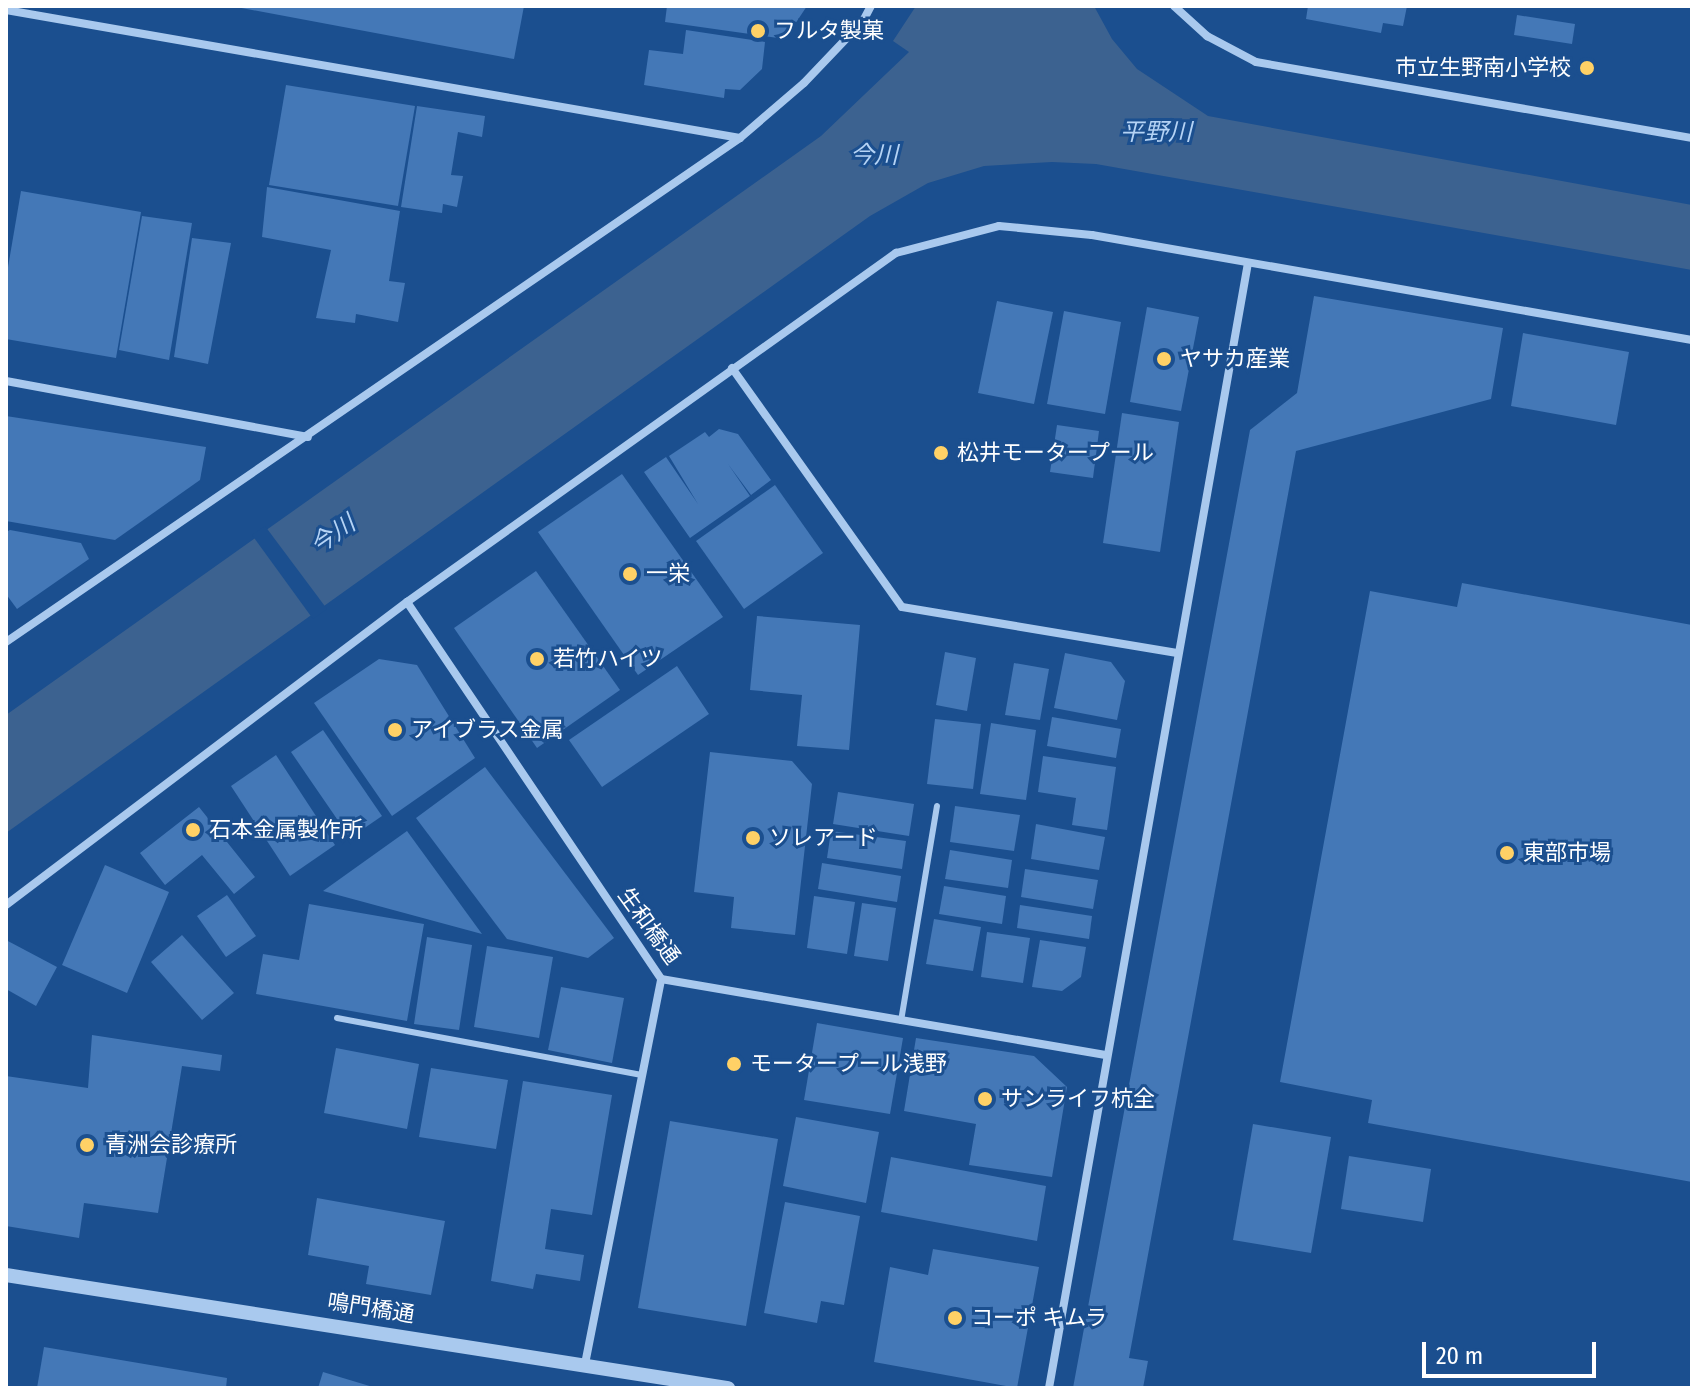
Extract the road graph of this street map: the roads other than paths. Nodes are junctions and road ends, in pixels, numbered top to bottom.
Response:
1 (871, 6) edge
2 (1174, 6) edge
3 (6, 10) edge
4 (740, 138) junction
5 (1692, 138) edge
6 (1248, 263) junction
7 (1692, 340) edge
8 (732, 368) junction
9 (6, 381) edge
10 (309, 437) junction
11 (407, 602) junction
12 (6, 642) edge
13 (1177, 653) junction
14 (937, 806) dead end
15 (6, 905) edge
16 (661, 979) junction
17 (337, 1018) dead end
18 (901, 1021) junction
19 (1106, 1055) junction
20 (642, 1075) junction
21 (6, 1275) edge
22 (585, 1364) junction
23 (728, 1388) edge
24 (1049, 1388) edge

1 - 4 street
2 - 5 street
3 - 4 street
4 - 10 street
6 - 7 street
6 - 8 street
6 - 13 street
8 - 11 street
8 - 13 street
9 - 10 street
10 - 12 street
11 - 15 street
11 - 16 street, 生和橋通
13 - 19 street
14 - 18 lane
16 - 18 street, 生和橋通
16 - 20 street
17 - 20 lane
18 - 19 street, 生和橋通
19 - 24 street
20 - 22 street
21 - 22 street, 鳴門橋通
22 - 23 street, 鳴門橋通

